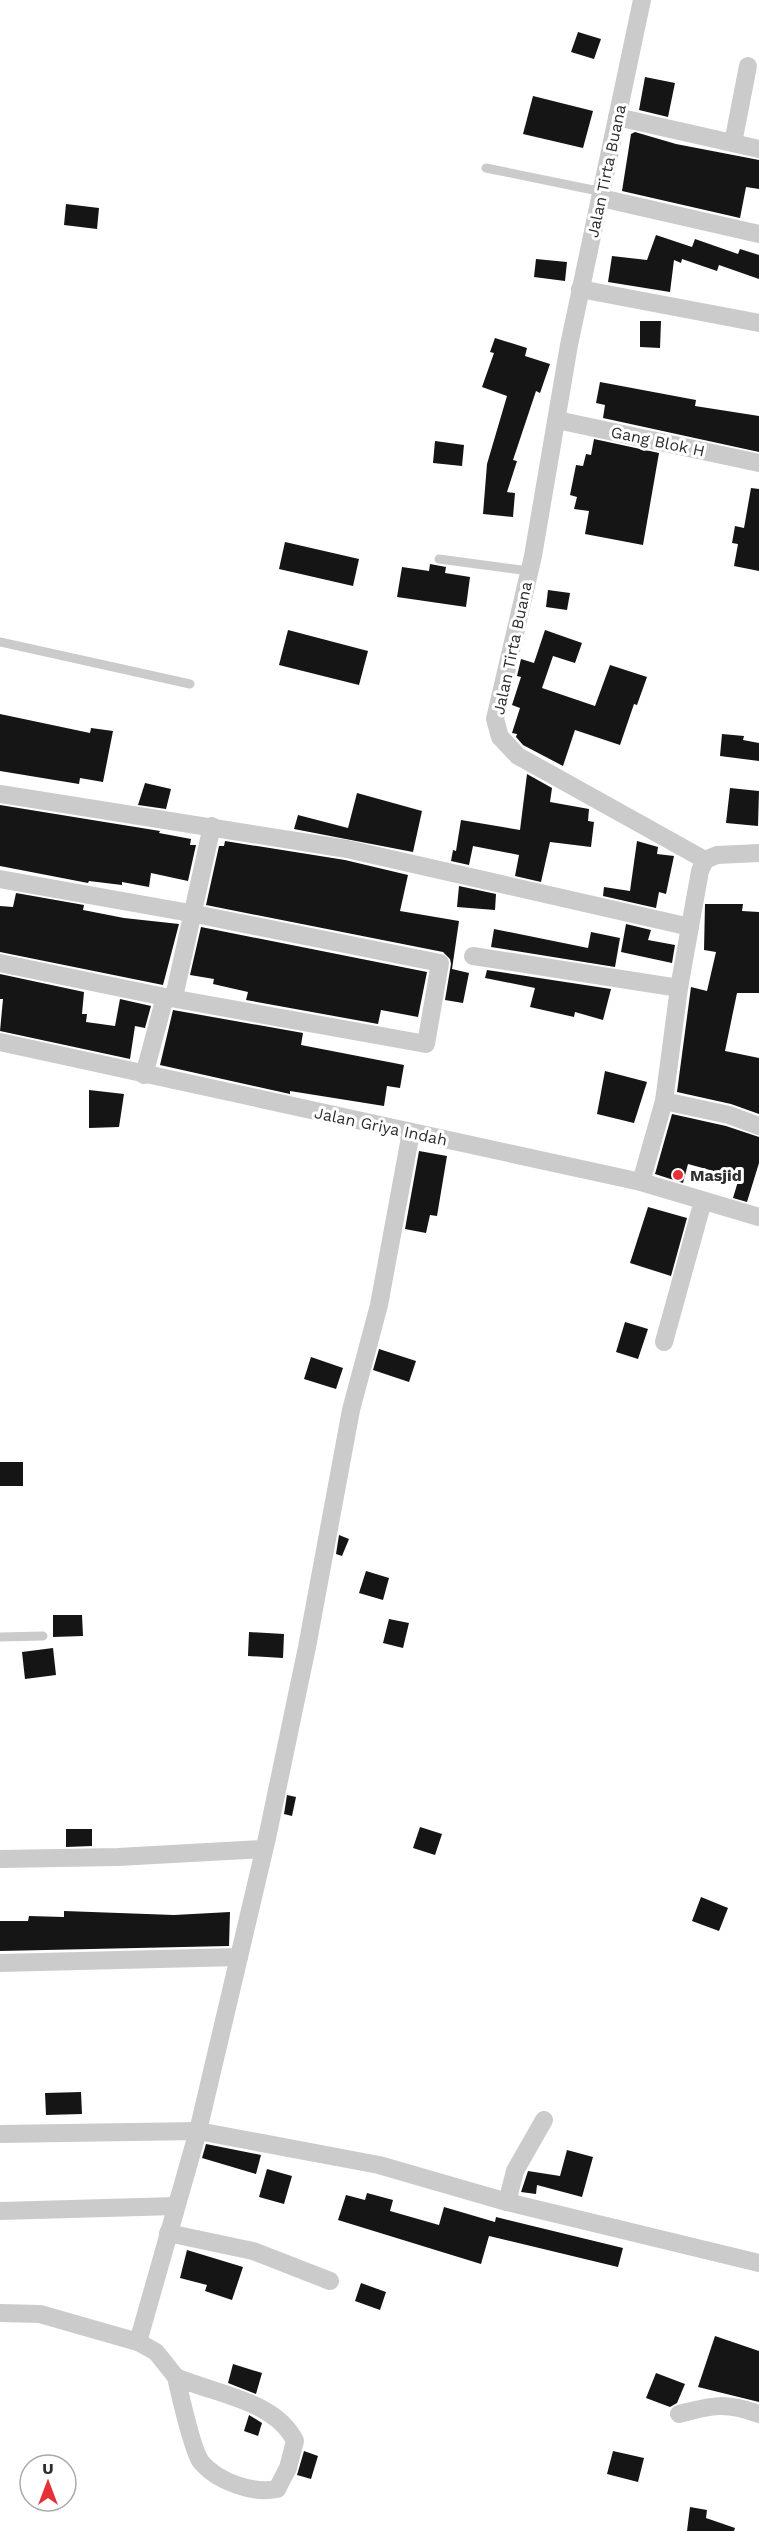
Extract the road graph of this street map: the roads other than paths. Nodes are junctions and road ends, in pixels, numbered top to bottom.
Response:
1 (642, 0) edge
2 (748, 66) dead end
3 (617, 117) junction
4 (733, 143) junction
5 (759, 148) edge
6 (486, 168) dead end
7 (602, 195) junction
8 (759, 234) edge
9 (580, 289) junction
10 (759, 322) edge
11 (557, 420) junction
12 (759, 463) edge
13 (439, 559) dead end
14 (529, 571) junction
15 (0, 642) edge
16 (190, 684) dead end
17 (0, 794) edge
18 (212, 826) junction
19 (759, 853) edge
20 (705, 860) junction
21 (0, 879) edge
22 (190, 913) junction
23 (690, 927) junction
24 (473, 956) dead end
25 (0, 963) edge
26 (679, 988) junction
27 (169, 997) junction
28 (0, 1042) edge
29 (144, 1074) junction
30 (664, 1101) junction
31 (759, 1126) edge
32 (411, 1132) junction
33 (641, 1182) junction
34 (703, 1201) junction
35 (759, 1217) edge
36 (664, 1342) dead end
37 (43, 1636) dead end
38 (0, 1637) edge
39 (263, 1849) junction
40 (0, 1859) edge
41 (239, 1957) junction
42 (0, 1963) edge
43 (544, 2121) dead end
44 (198, 2131) junction
45 (0, 2134) edge
46 (507, 2202) junction
47 (176, 2206) junction
48 (0, 2211) edge
49 (168, 2233) junction
50 (759, 2263) edge
51 (330, 2281) dead end
52 (0, 2313) edge
53 (138, 2342) junction
54 (176, 2377) junction
55 (679, 2414) dead end
56 (759, 2415) edge

1 - 3 street, Jalan Tirta Buana
2 - 4 street
3 - 4 street
3 - 7 street, Jalan Tirta Buana
4 - 5 street
6 - 7 lane
7 - 8 street
7 - 9 street, Jalan Tirta Buana
9 - 10 street
9 - 11 street, Jalan Tirta Buana
11 - 12 street, Gang Blok H
11 - 14 street, Jalan Tirta Buana
13 - 14 lane
14 - 20 street, Jalan Tirta Buana
15 - 16 lane
17 - 18 street
18 - 22 street
18 - 23 street
19 - 20 street
20 - 23 street
21 - 22 street
22 - 27 street
22 - 27 street
23 - 26 street
24 - 26 street
25 - 27 street
26 - 30 street
27 - 29 street
28 - 29 street, Jalan Griya Indah
29 - 32 street, Jalan Griya Indah
30 - 31 street
30 - 33 street
32 - 33 street, Jalan Griya Indah
32 - 39 street
33 - 34 street, Jalan Griya Indah
34 - 35 street, Jalan Griya Indah
34 - 36 street
37 - 38 lane
39 - 40 street
39 - 41 street
41 - 42 street
41 - 44 street
43 - 46 street
44 - 45 street
44 - 46 street
44 - 47 street
46 - 50 street
47 - 48 street
47 - 49 street
49 - 51 street
49 - 53 street
52 - 53 street
53 - 54 street
54 - 54 street
55 - 56 street

